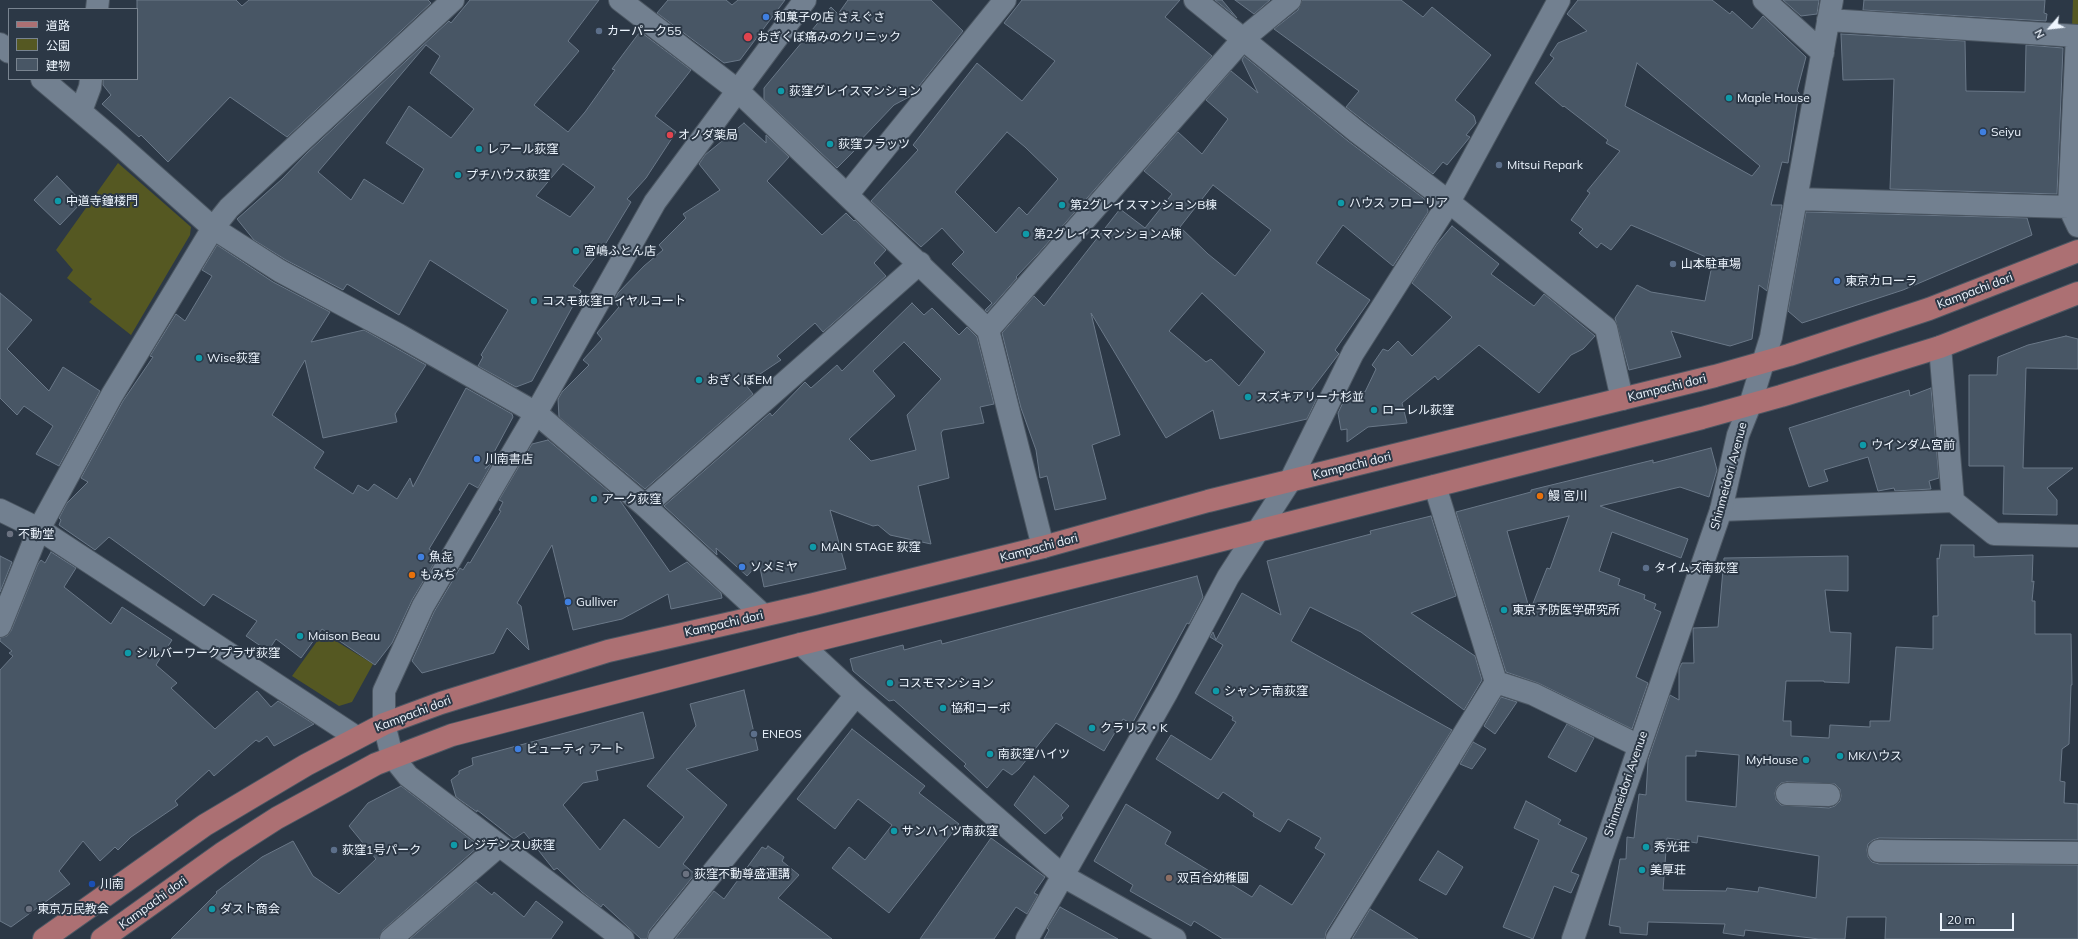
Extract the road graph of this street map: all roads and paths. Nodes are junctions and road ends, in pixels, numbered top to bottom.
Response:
1 (453, 0) edge
2 (620, 0) edge
3 (805, 0) edge
4 (1005, 0) edge
5 (1195, 0) edge
6 (1290, 0) edge
7 (1559, 0) edge
8 (1764, 0) edge
9 (1830, 10) edge
10 (1244, 38) junction
11 (0, 44) edge
12 (8, 51) edge
13 (1824, 53) junction
14 (8, 61) edge
15 (0, 68) edge
16 (43, 80) edge
17 (91, 80) edge
18 (736, 90) junction
19 (81, 112) junction
20 (847, 195) junction
21 (1796, 199) junction
22 (1449, 202) junction
23 (2074, 216) edge
24 (213, 228) junction
25 (2078, 251) edge
26 (920, 263) junction
27 (2078, 293) edge
28 (988, 330) junction
29 (1940, 347) junction
30 (1762, 363) junction
31 (1622, 399) junction
32 (1750, 405) junction
33 (536, 413) junction
34 (1290, 481) junction
35 (1436, 486) junction
36 (1953, 501) junction
37 (645, 506) junction
38 (0, 510) edge
39 (1721, 510) junction
40 (39, 529) junction
41 (1259, 531) junction
42 (2078, 536) edge
43 (1043, 547) junction
44 (762, 614) junction
45 (0, 626) edge
46 (801, 644) junction
47 (1496, 682) junction
48 (856, 695) junction
49 (384, 724) junction
50 (356, 737) junction
51 (1639, 746) junction
52 (392, 756) junction
53 (1787, 794) dead end
54 (1829, 794) dead end
55 (499, 846) junction
56 (1880, 851) dead end
57 (2078, 852) edge
58 (1063, 876) junction
59 (44, 939) edge
60 (102, 939) edge
61 (391, 939) edge
62 (623, 939) edge
63 (659, 939) edge
64 (1027, 939) edge
65 (1175, 939) edge
66 (1337, 939) edge
67 (1573, 939) edge

1 - 24 street
2 - 18 street
3 - 18 street
4 - 20 street
5 - 10 street
6 - 10 street
7 - 22 street
8 - 13 street
9 - 13 street, Shinmeidori Avenue
9 - 23 street
10 - 22 street
10 - 28 street
11 - 12 street
13 - 21 street, Shinmeidori Avenue
14 - 15 street
16 - 19 street
17 - 19 street
18 - 20 street
18 - 33 street
19 - 24 street
20 - 26 street
21 - 23 street
21 - 30 street, Shinmeidori Avenue
22 - 31 street
22 - 34 street
24 - 33 street
24 - 40 street
25 - 30 main road, Kampachi dori
26 - 28 street
26 - 37 street
27 - 29 main road, Kampachi dori
28 - 43 street
29 - 32 main road, Kampachi dori
29 - 36 street
30 - 31 main road, Kampachi dori
30 - 32 street, Shinmeidori Avenue
31 - 34 main road, Kampachi dori
32 - 35 main road, Kampachi dori
32 - 39 street, Shinmeidori Avenue
33 - 37 street
33 - 49 street
34 - 41 street
34 - 43 main road, Kampachi dori
35 - 41 main road, Kampachi dori
35 - 47 street
36 - 39 street
36 - 42 street
37 - 44 street
38 - 40 street
39 - 51 street, Shinmeidori Avenue
40 - 45 street
40 - 50 street
41 - 46 main road, Kampachi dori
41 - 58 street
43 - 44 main road, Kampachi dori
44 - 49 main road, Kampachi dori
46 - 48 street
46 - 52 main road, Kampachi dori
47 - 51 street
47 - 66 street
48 - 58 street
48 - 63 street
49 - 50 main road, Kampachi dori
49 - 52 street
50 - 59 main road, Kampachi dori
51 - 67 street, Shinmeidori Avenue
52 - 55 street
52 - 60 main road, Kampachi dori
53 - 54 street
55 - 61 street
55 - 62 street
56 - 57 street
58 - 64 street
58 - 65 street

